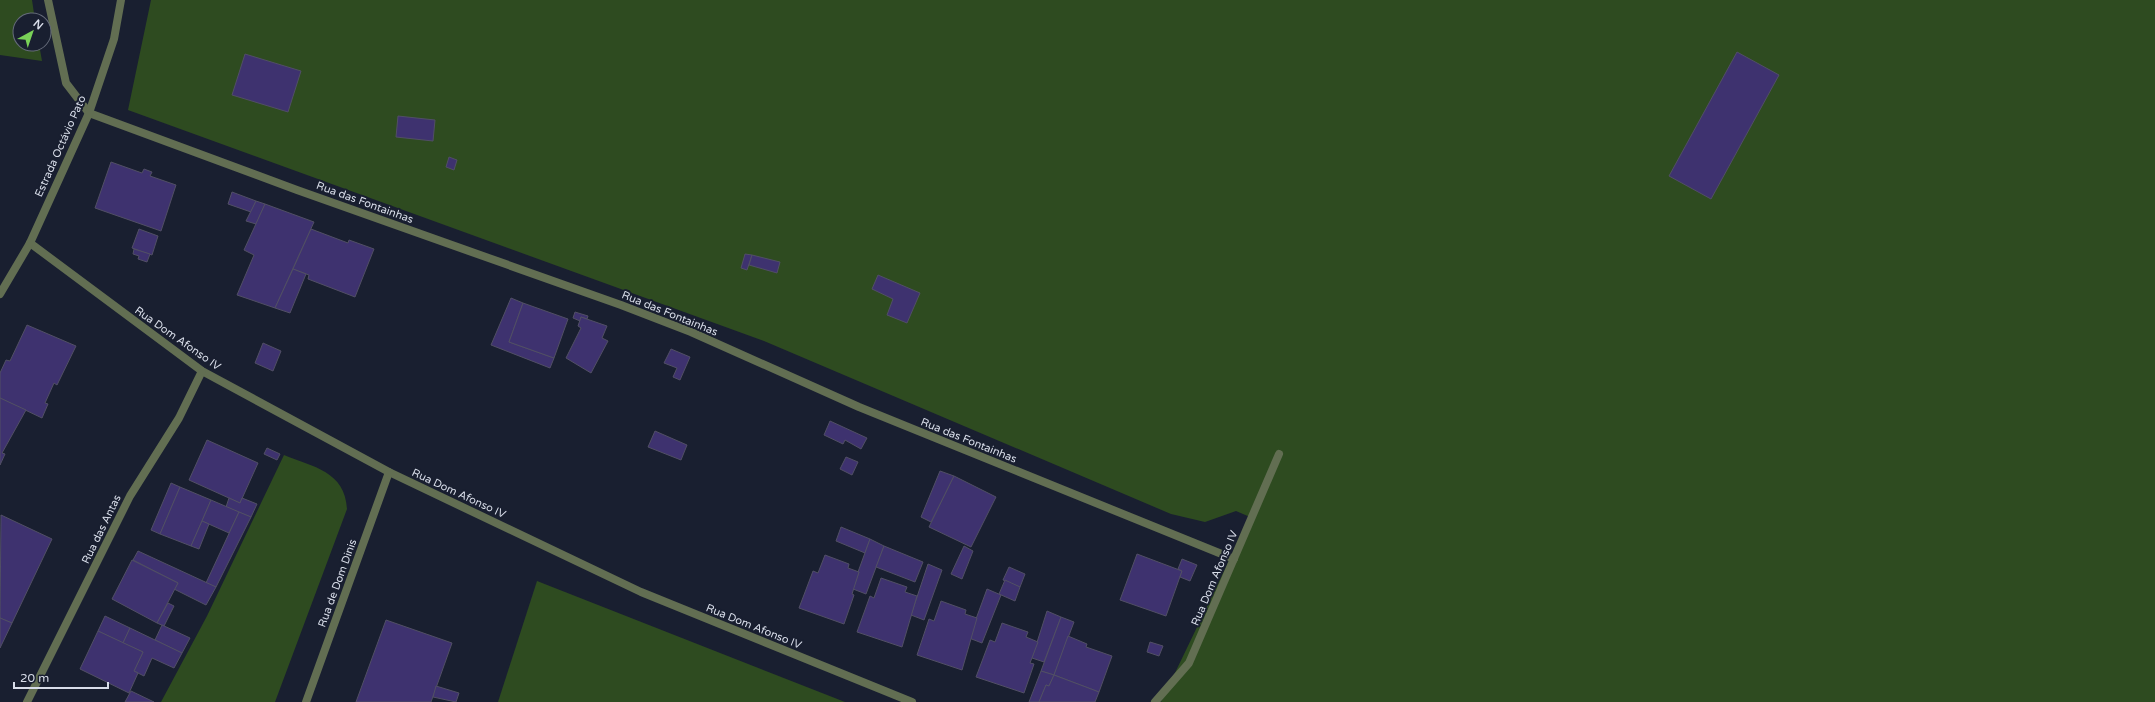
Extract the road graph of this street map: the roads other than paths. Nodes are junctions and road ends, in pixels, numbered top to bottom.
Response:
1 (48, 0) edge
2 (121, 0) edge
3 (89, 113) junction
4 (30, 243) junction
5 (0, 294) edge
6 (202, 371) junction
7 (1279, 454) dead end
8 (389, 472) junction
9 (1234, 559) junction
10 (28, 702) edge
11 (306, 702) edge
12 (912, 702) edge
13 (1155, 702) edge

1 - 3 street
2 - 3 street, Estrada Octávio Pato
3 - 4 street, Estrada Octávio Pato
3 - 9 street, Rua das Fontainhas
4 - 5 street, Estrada Octávio Pato
4 - 6 street, Rua Dom Afonso IV
6 - 8 street, Rua Dom Afonso IV
6 - 10 street, Rua das Antas
7 - 9 street, Rua Dom Afonso IV
8 - 11 street, Rua de Dom Dinis
8 - 12 street, Rua Dom Afonso IV
9 - 13 street, Rua Dom Afonso IV

